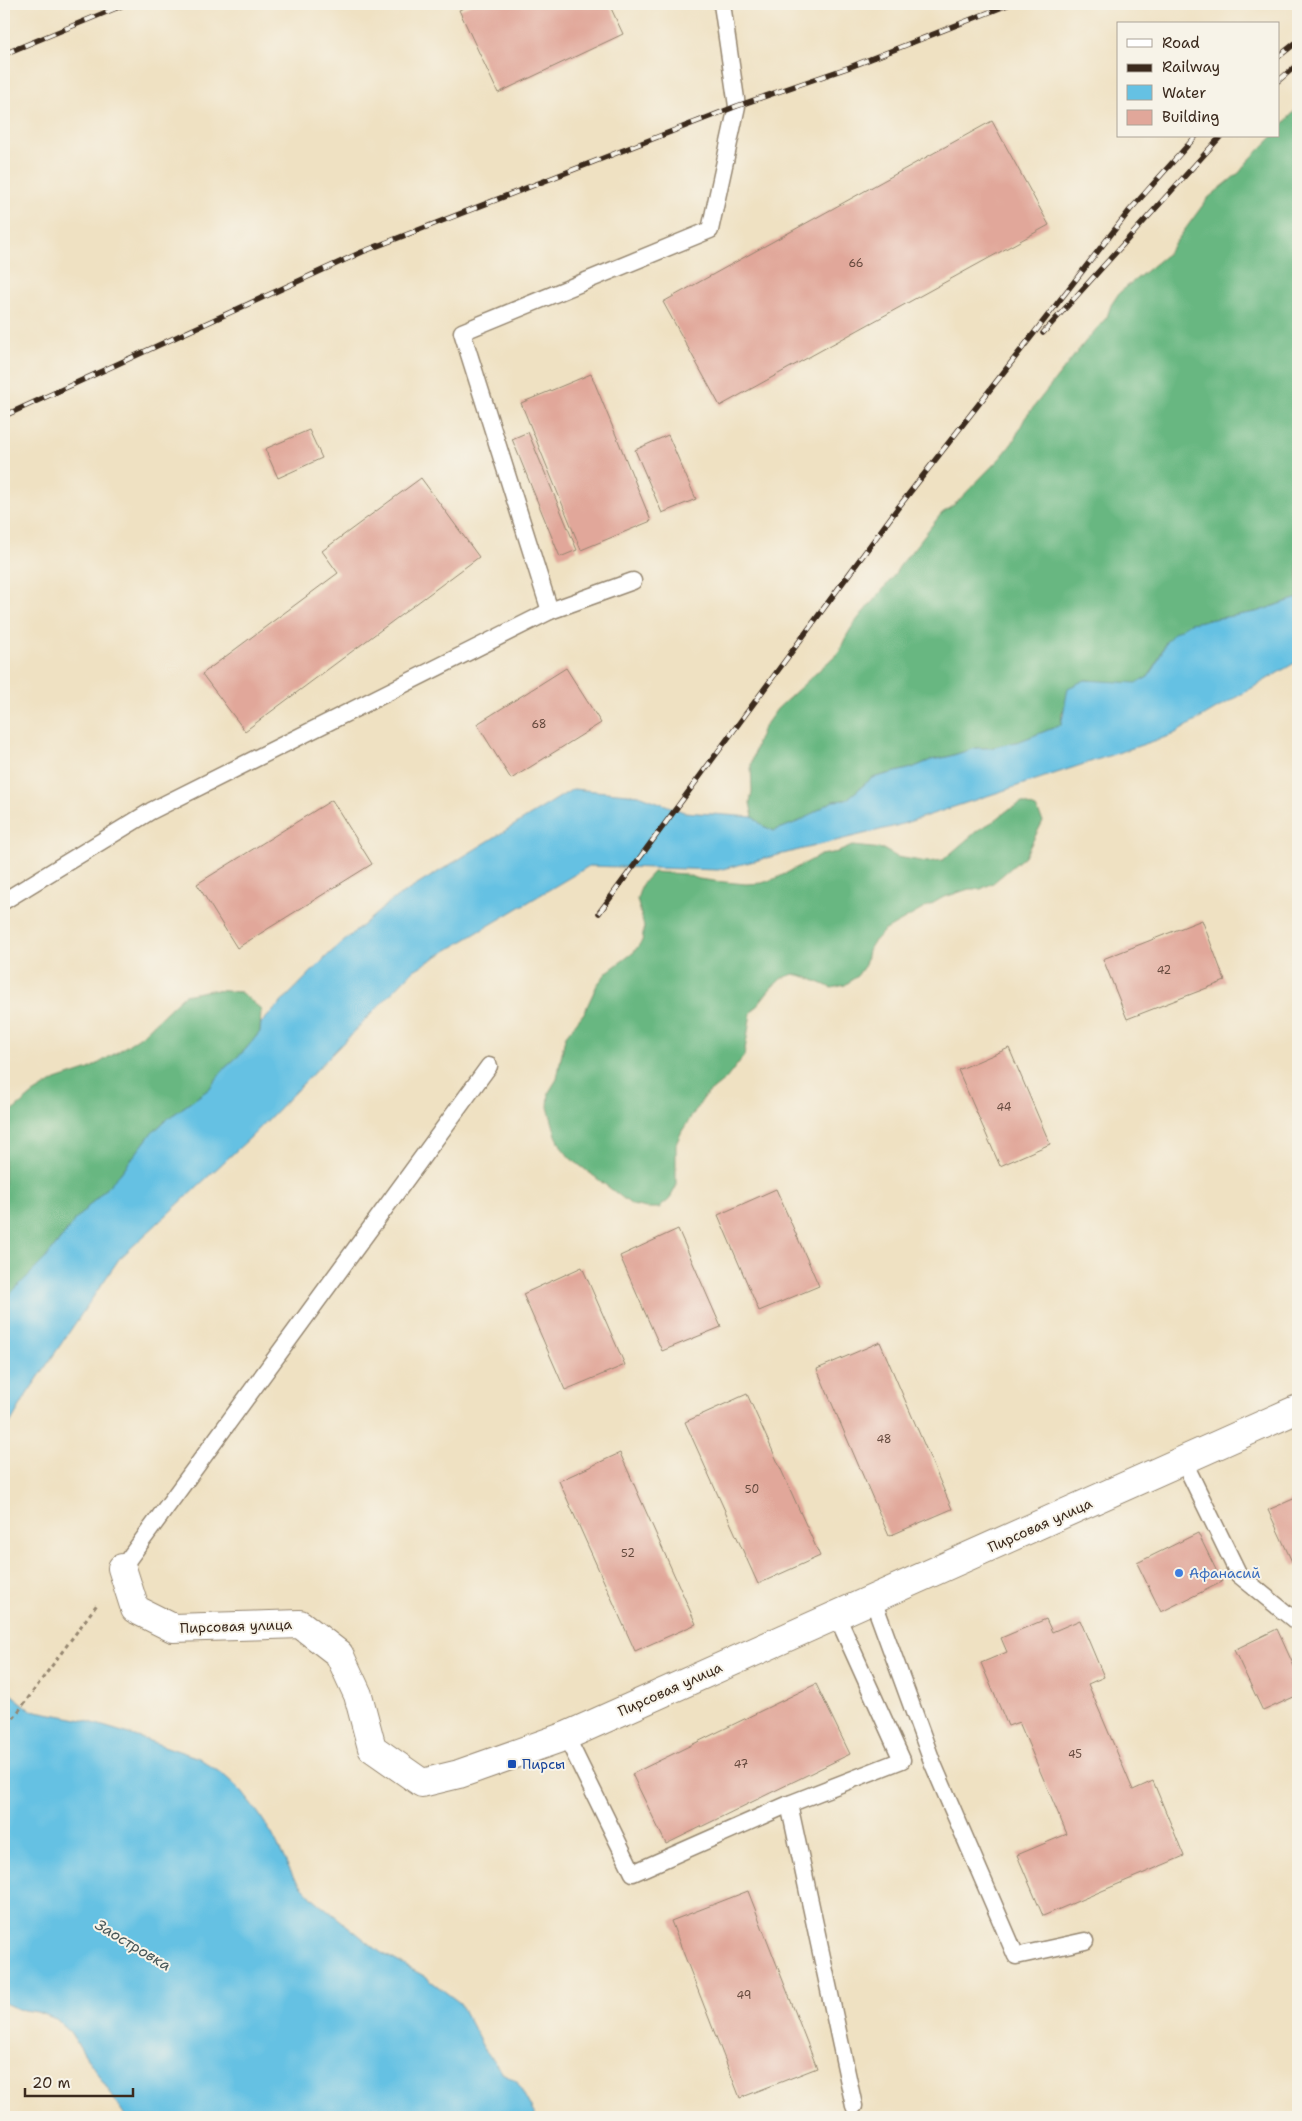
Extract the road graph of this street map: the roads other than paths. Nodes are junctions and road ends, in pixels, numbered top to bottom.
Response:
1 (722, 4) edge
2 (633, 581) dead end
3 (550, 611) junction
4 (4, 901) edge
5 (489, 1066) dead end
6 (1298, 1409) edge
7 (1183, 1460) junction
8 (122, 1568) joint
9 (873, 1600) junction
10 (837, 1616) junction
11 (1298, 1623) edge
12 (566, 1736) junction
13 (789, 1804) junction
14 (1085, 1941) dead end
15 (854, 2106) dead end

1 - 3 lane
2 - 3 lane
3 - 4 lane
5 - 8 lane
6 - 7 street, Пирсовая улица
7 - 9 street, Пирсовая улица
7 - 11 lane
8 - 12 street, Пирсовая улица
9 - 10 street, Пирсовая улица
9 - 14 lane
10 - 12 street, Пирсовая улица
10 - 13 lane
12 - 13 lane
13 - 15 lane

